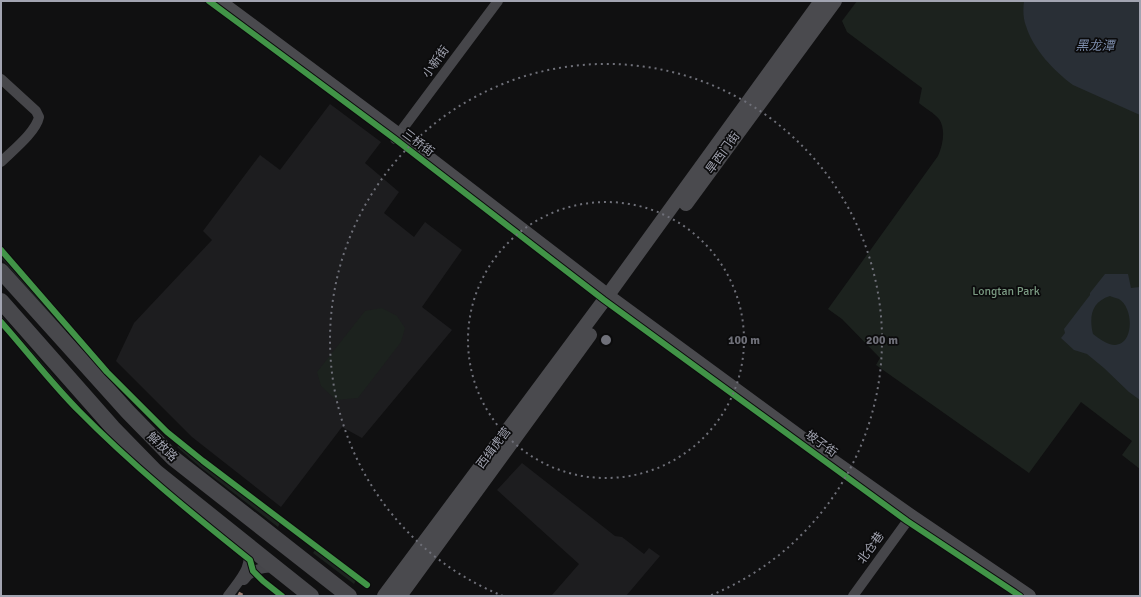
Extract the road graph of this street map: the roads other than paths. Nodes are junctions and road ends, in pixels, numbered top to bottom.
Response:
1 (209, 1) edge
2 (218, 1) edge
3 (498, 1) edge
4 (821, 1) edge
5 (835, 1) edge
6 (1, 79) edge
7 (397, 137) junction
8 (1, 162) edge
9 (1, 271) edge
10 (610, 300) junction
11 (1, 302) edge
12 (909, 518) junction
13 (247, 544) junction
14 (274, 567) junction
15 (228, 596) edge
16 (232, 596) edge
17 (311, 596) edge
18 (349, 596) edge
19 (384, 596) edge
20 (400, 596) edge
21 (853, 596) edge
22 (1020, 596) edge
23 (1030, 596) edge

1 - 7 main road, 三桥街
2 - 7 main road, 三桥街
3 - 7 street, 小新街
4 - 10 main road, 旱西门街
5 - 10 main road, 旱西门街
6 - 8 street
7 - 10 main road, 三桥街
9 - 18 main road, 解放路
10 - 12 main road, 坡子街
10 - 19 main road, 西缉虎营
10 - 20 main road, 西缉虎营
11 - 13 main road, 解放路
12 - 21 street, 北仓巷
12 - 22 main road, 坡子街
12 - 23 main road, 坡子街
13 - 14 main road, 解放路
13 - 15 street
14 - 16 street
14 - 17 main road, 解放路

